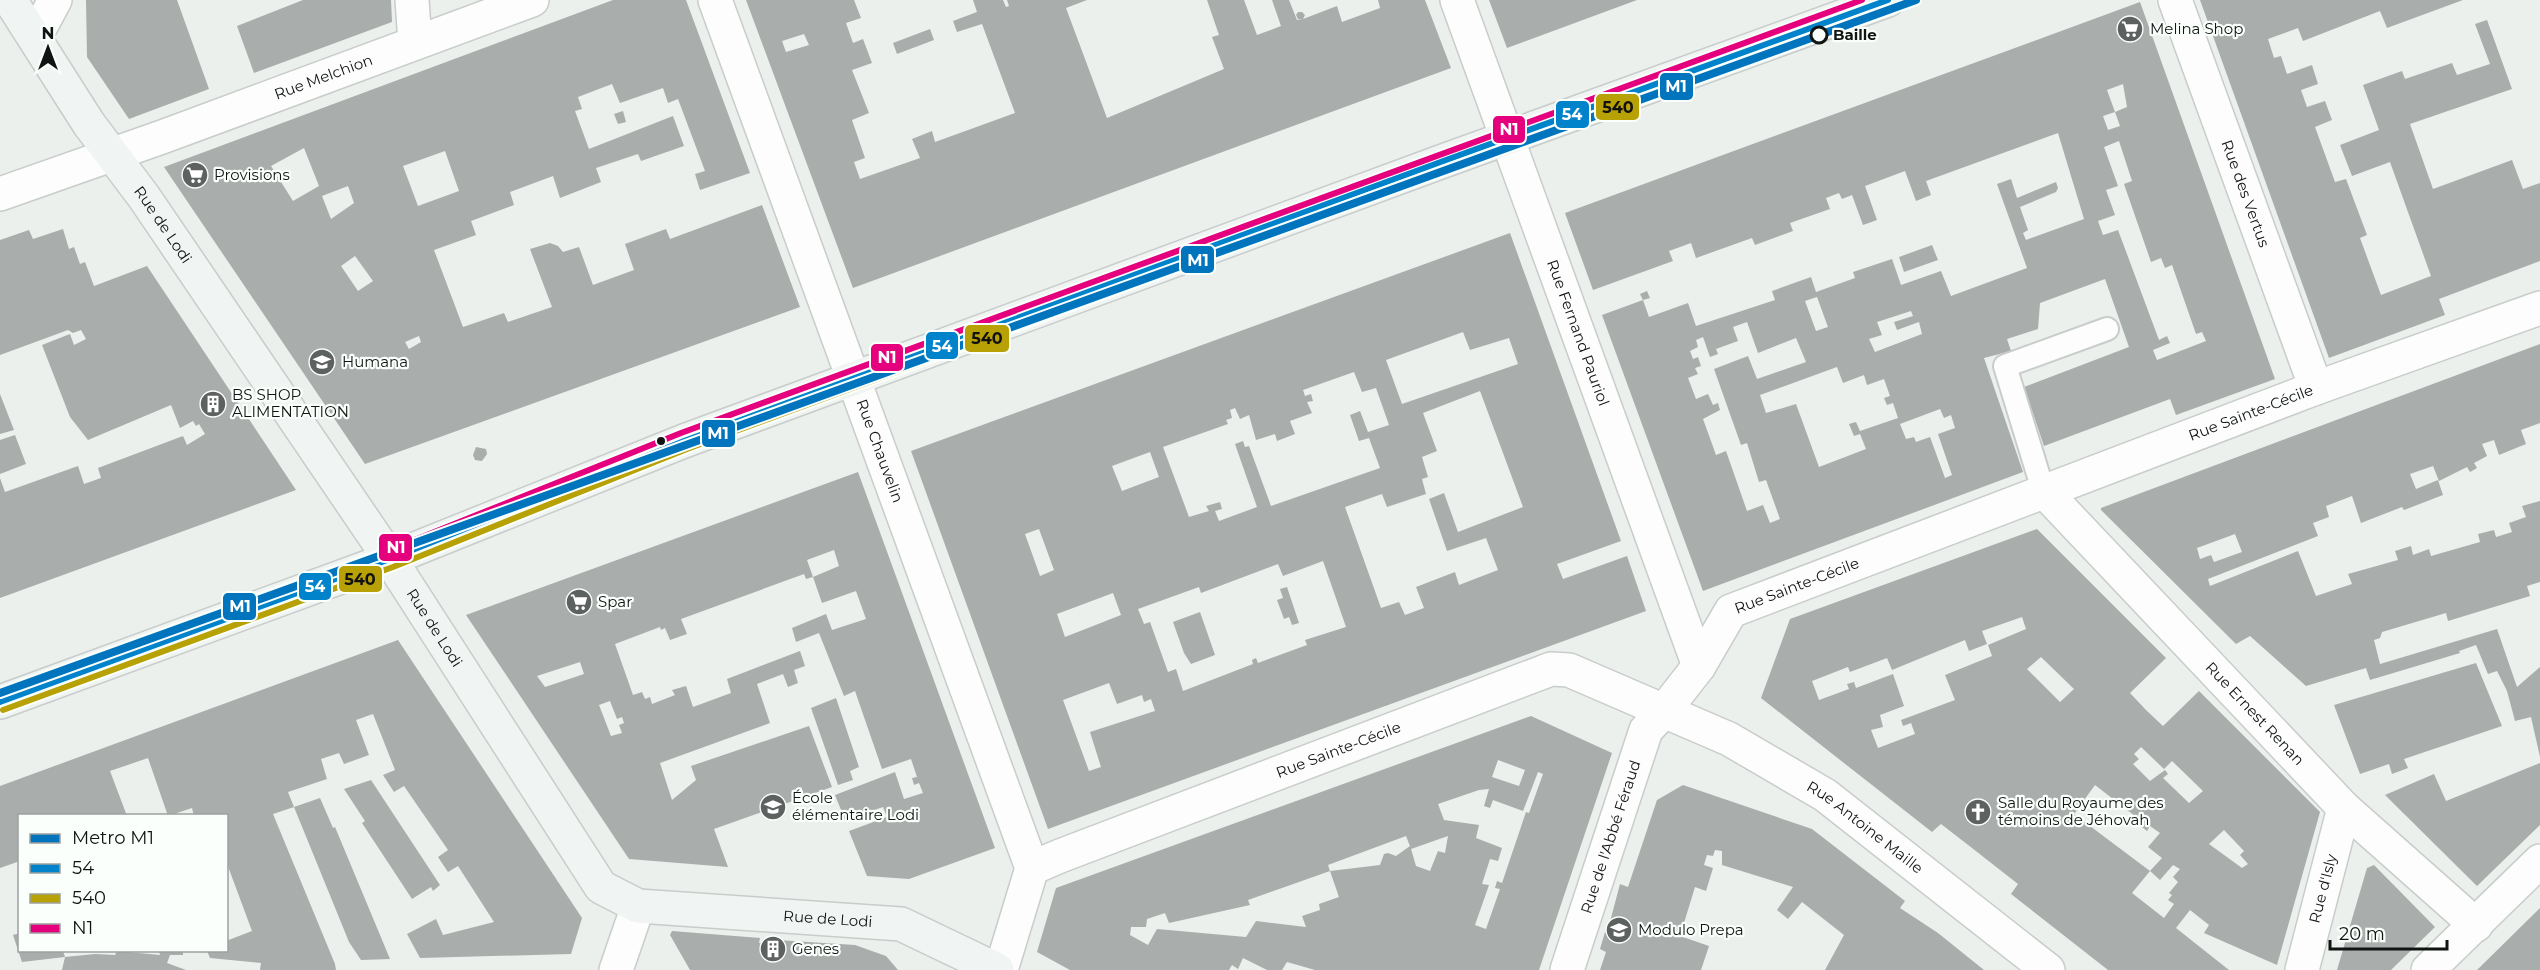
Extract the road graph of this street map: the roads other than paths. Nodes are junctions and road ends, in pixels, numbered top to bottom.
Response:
1 (10, 0) edge
2 (55, 0) edge
3 (412, 0) edge
4 (532, 0) edge
5 (716, 0) edge
6 (1457, 0) edge
7 (1888, 0) edge
8 (2175, 0) edge
9 (35, 37) junction
10 (415, 43) junction
11 (1506, 138) junction
12 (112, 153) junction
13 (0, 194) edge
14 (2540, 308) edge
15 (2107, 329) dead end
16 (855, 379) junction
17 (2316, 388) junction
18 (2043, 490) junction
19 (390, 559) junction
20 (1699, 666) junction
21 (0, 702) edge
22 (1664, 711) junction
23 (2344, 808) junction
24 (2540, 861) edge
25 (1032, 868) junction
26 (638, 906) junction
27 (2476, 925) junction
28 (616, 970) edge
29 (999, 970) edge
30 (1567, 970) edge
31 (2048, 970) edge
32 (2302, 970) edge
33 (2428, 970) edge

1 - 9 main road, Rue de Lodi
2 - 9 street
3 - 10 street
4 - 10 street, Rue Melchion
5 - 16 street, Rue Chauvelin
6 - 11 street, Rue Fernand Pauriol
7 - 11 main road
8 - 17 street, Rue des Vertus
9 - 12 main road, Rue de Lodi
10 - 12 street, Rue Melchion
11 - 16 main road
11 - 20 street, Rue Fernand Pauriol
12 - 13 street, Rue Melchion
12 - 19 main road, Rue de Lodi
14 - 17 street, Rue Sainte-Cécile
15 - 18 lane
16 - 19 main road
16 - 25 street, Rue Chauvelin
17 - 18 street, Rue Sainte-Cécile
18 - 20 street, Rue Sainte-Cécile
18 - 23 street, Rue Ernest Renan
19 - 21 main road
19 - 26 main road, Rue de Lodi
20 - 22 street, Rue Sainte-Cécile
22 - 25 street, Rue Sainte-Cécile
22 - 30 street, Rue de l'Abbé Féraud
22 - 31 street, Rue Antoine Maille
23 - 27 street, Rue Ernest Renan
23 - 32 street, Rue d'Isly
24 - 27 street
25 - 29 street
26 - 28 street
26 - 29 main road, Rue de Lodi
27 - 33 street

